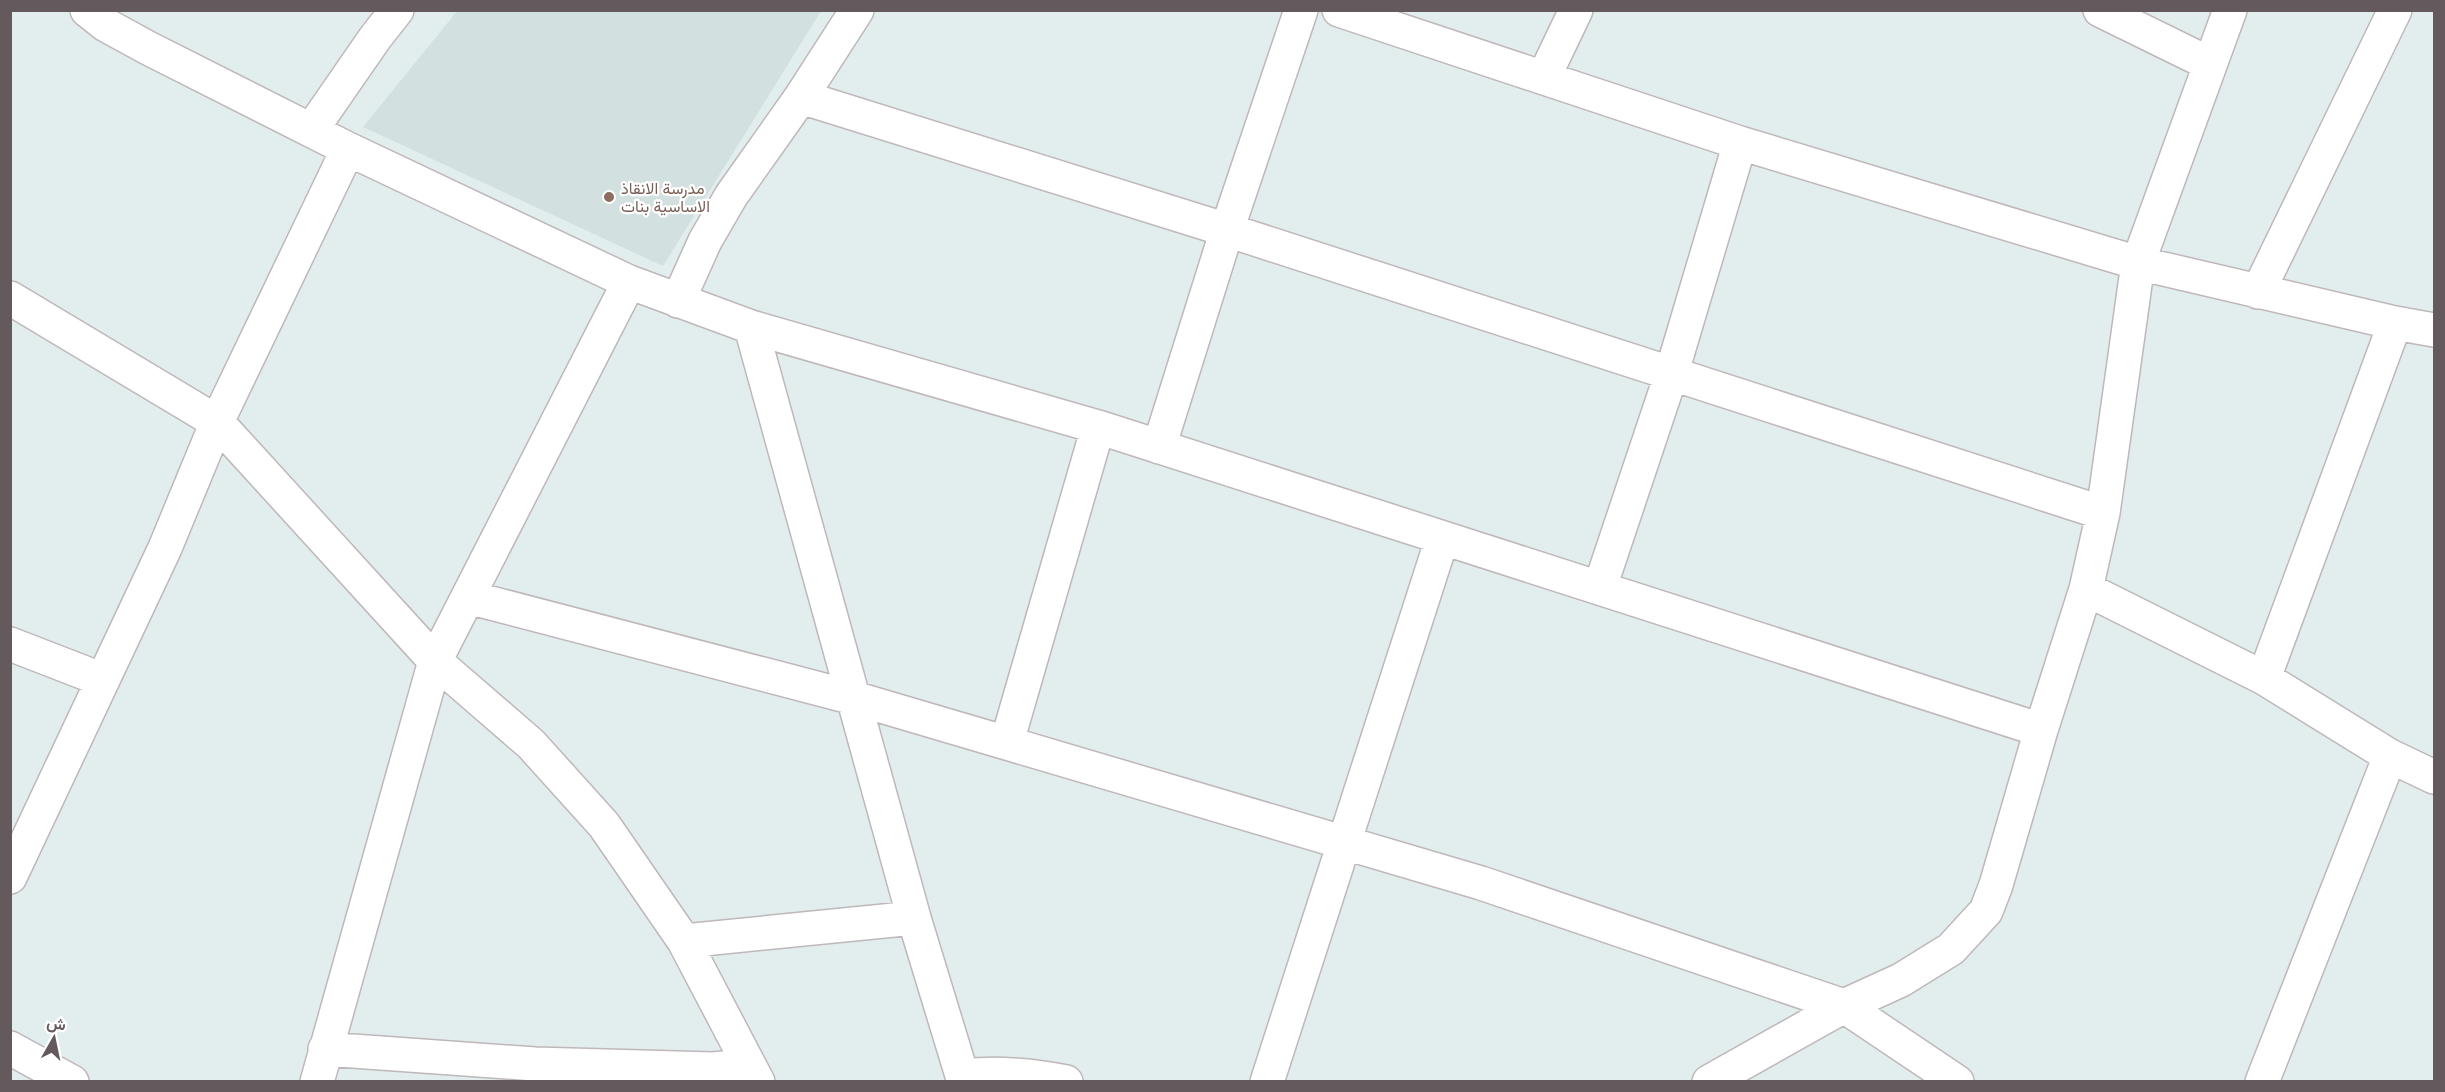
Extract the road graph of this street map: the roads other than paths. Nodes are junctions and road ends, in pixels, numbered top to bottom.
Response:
1 (87, 10) edge
2 (397, 10) edge
3 (857, 10) edge
4 (1301, 10) edge
5 (1339, 10) edge
6 (1576, 10) edge
7 (2100, 10) edge
8 (2230, 10) edge
9 (2395, 10) edge
10 (2210, 64) junction
11 (1544, 77) junction
12 (801, 97) junction
13 (312, 129) junction
14 (1740, 143) junction
15 (348, 149) junction
16 (1227, 230) junction
17 (2138, 263) junction
18 (629, 282) junction
19 (2258, 292) junction
20 (10, 298) edge
21 (678, 301) junction
22 (2395, 323) junction
23 (751, 327) junction
24 (2434, 330) edge
25 (1671, 375) junction
26 (217, 422) junction
27 (1098, 427) junction
28 (1159, 447) junction
29 (2103, 513) junction
30 (1442, 539) junction
31 (1600, 587) junction
32 (2086, 589) junction
33 (468, 597) junction
34 (10, 644) edge
35 (435, 661) junction
36 (2264, 678) junction
37 (103, 680) junction
38 (854, 698) junction
39 (2041, 730) junction
40 (1007, 741) junction
41 (2390, 756) junction
42 (2434, 777) edge
43 (1343, 843) junction
44 (10, 877) edge
45 (914, 918) junction
46 (684, 941) junction
47 (1844, 1006) junction
48 (10, 1048) edge
49 (325, 1049) junction
50 (753, 1074) edge
51 (709, 1075) edge
52 (964, 1079) edge
53 (72, 1082) edge
54 (317, 1082) edge
55 (1066, 1082) edge
56 (1267, 1082) edge
57 (1709, 1082) edge
58 (1957, 1082) edge
59 (2262, 1082) edge

1 - 13 street
2 - 13 street
3 - 12 street
4 - 16 street
5 - 11 street
6 - 11 street
7 - 10 street
8 - 10 street
9 - 19 street
10 - 17 street
11 - 14 street
12 - 16 street
12 - 21 street
13 - 15 street
14 - 17 street
14 - 25 street
15 - 18 street
15 - 26 street
16 - 25 street
16 - 28 street
17 - 19 street
17 - 29 street
18 - 21 street
18 - 33 street
19 - 22 street
20 - 26 street
21 - 23 street
22 - 24 street
22 - 36 street
23 - 27 street
23 - 38 street
25 - 29 street
25 - 31 street
26 - 35 street
26 - 37 street
27 - 28 street
27 - 40 street
28 - 30 street
29 - 32 street
30 - 31 street
30 - 43 street
31 - 39 street
32 - 36 street
32 - 39 street
33 - 35 street
33 - 38 street
34 - 37 street
35 - 46 street
35 - 49 street
36 - 41 street
37 - 44 street
38 - 40 street
38 - 45 street
39 - 47 street
40 - 43 street
41 - 42 street
41 - 59 street
43 - 47 street
43 - 56 street
45 - 46 street
45 - 52 street
46 - 50 street
47 - 57 street
47 - 58 street
48 - 53 street
49 - 51 street
49 - 54 street
50 - 51 street
52 - 55 street

